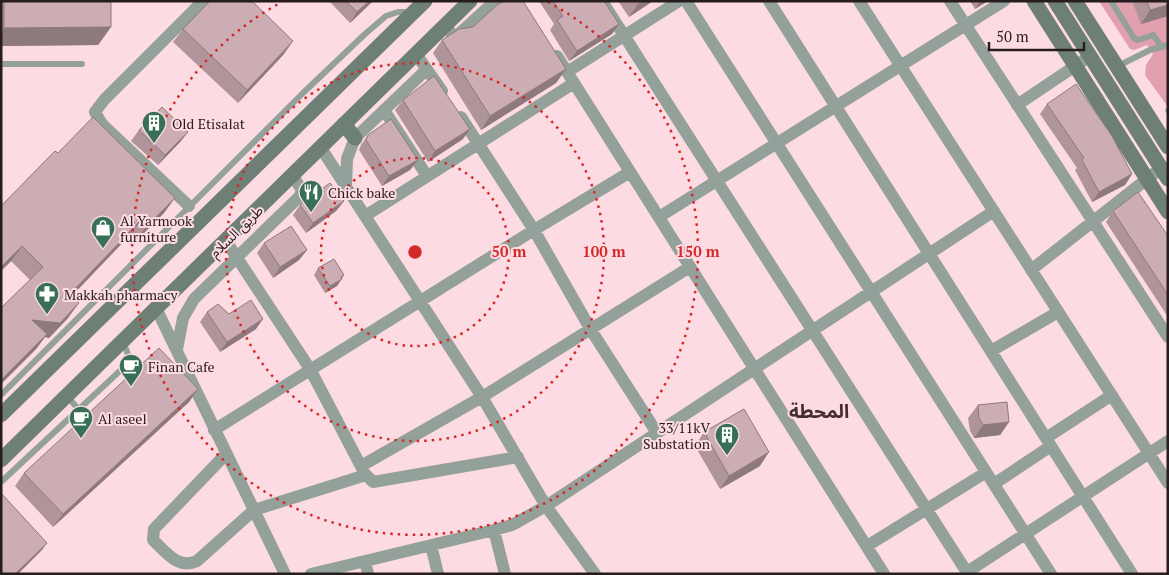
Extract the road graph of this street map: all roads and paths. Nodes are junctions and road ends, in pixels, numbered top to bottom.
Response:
1 (203, 1) edge
2 (470, 1) edge
3 (495, 1) edge
4 (602, 1) edge
5 (678, 1) edge
6 (686, 1) edge
7 (769, 1) edge
8 (859, 1) edge
9 (950, 1) edge
10 (1004, 1) edge
11 (1034, 1) edge
12 (1055, 1) edge
13 (1075, 1) edge
14 (1111, 1) edge
15 (419, 7) edge
16 (966, 25) junction
17 (445, 26) junction
18 (365, 34) junction
19 (624, 36) junction
20 (1165, 46) edge
21 (378, 47) junction
22 (552, 48) edge
23 (416, 54) junction
24 (1090, 56) junction
25 (1, 64) edge
26 (82, 64) dead end
27 (900, 66) junction
28 (1075, 66) junction
29 (1117, 67) junction
30 (426, 70) junction
31 (570, 77) junction
32 (1017, 105) junction
33 (836, 106) junction
34 (384, 110) junction
35 (344, 124) junction
36 (265, 131) junction
37 (355, 138) junction
38 (480, 144) junction
39 (776, 144) junction
40 (277, 146) junction
41 (1168, 147) edge
42 (321, 148) junction
43 (630, 172) junction
44 (1164, 174) edge
45 (292, 175) junction
46 (428, 176) junction
47 (1147, 180) junction
48 (717, 181) junction
49 (346, 187) junction
50 (189, 206) junction
51 (994, 211) junction
52 (1168, 212) edge
53 (365, 216) junction
54 (659, 217) junction
55 (202, 219) junction
56 (1094, 222) junction
57 (534, 230) junction
58 (226, 241) junction
59 (929, 254) junction
60 (236, 258) junction
61 (690, 267) junction
62 (1031, 270) junction
63 (119, 277) junction
64 (130, 290) junction
65 (871, 292) junction
66 (421, 301) junction
67 (156, 308) junction
68 (1058, 312) junction
69 (81, 315) junction
70 (92, 326) junction
71 (591, 330) junction
72 (812, 330) junction
73 (1168, 337) edge
74 (122, 342) junction
75 (991, 351) junction
76 (177, 352) junction
77 (754, 368) junction
78 (310, 369) junction
79 (16, 391) junction
80 (1, 394) edge
81 (1112, 395) junction
82 (67, 396) junction
83 (482, 397) junction
84 (79, 410) junction
85 (1, 415) edge
86 (214, 430) junction
87 (657, 432) junction
88 (1168, 441) edge
89 (1049, 442) junction
90 (1148, 453) junction
91 (226, 454) junction
92 (518, 457) junction
93 (1, 460) edge
94 (363, 471) junction
95 (985, 473) junction
96 (3, 478) edge
97 (1168, 483) edge
98 (994, 484) junction
99 (1083, 496) junction
100 (546, 506) junction
101 (927, 509) junction
102 (254, 510) junction
103 (494, 530) junction
104 (1025, 534) junction
105 (431, 545) junction
106 (867, 546) junction
107 (365, 561) junction
108 (967, 573) edge
109 (285, 574) edge
110 (311, 574) edge
111 (368, 574) edge
112 (438, 574) edge
113 (505, 574) edge
114 (594, 574) edge
115 (884, 574) edge
116 (1051, 574) edge
117 (1132, 574) edge

1 - 50 street
2 - 17 main road, طريق السلام
3 - 17 street
4 - 19 street
5 - 19 street
6 - 39 street
7 - 33 street
8 - 27 street
9 - 16 street
10 - 16 street
11 - 28 main road
12 - 24 main road
13 - 29 main road
14 - 20 lane
15 - 18 lane
15 - 21 main road
16 - 27 street
16 - 32 street
17 - 23 main road, طريق السلام
18 - 21 lane
18 - 36 lane
19 - 31 street
19 - 48 street
20 - 29 lane
21 - 40 main road
22 - 31 street
23 - 30 street
23 - 35 main road, طريق السلام
24 - 28 street
24 - 44 main road
25 - 26 lane
27 - 33 street
27 - 51 street
28 - 32 street
28 - 47 main road
29 - 41 main road
30 - 34 street
30 - 38 street
31 - 38 street
31 - 43 street
32 - 56 street
33 - 39 street
33 - 59 street
34 - 37 street
34 - 46 street
35 - 37 main road
35 - 42 main road, طريق السلام
36 - 40 lane
36 - 50 lane
37 - 49 street
38 - 46 street
38 - 57 street
39 - 48 street
39 - 65 street
40 - 55 main road
42 - 45 main road, طريق السلام
42 - 49 street
43 - 54 street
43 - 57 street
44 - 47 street
45 - 58 main road, طريق السلام
45 - 60 street
46 - 53 street
47 - 52 main road
47 - 56 street
48 - 54 street
48 - 72 street
49 - 53 street
50 - 55 lane
50 - 63 lane
51 - 59 street
51 - 62 street
53 - 66 street
54 - 61 street
55 - 64 main road
56 - 62 street
56 - 73 street
57 - 66 street
57 - 71 street
58 - 60 street
58 - 67 main road, طريق السلام
59 - 65 street
59 - 75 street
60 - 76 street
60 - 78 street
61 - 71 street
61 - 77 street
62 - 68 street
63 - 64 lane
63 - 69 lane
64 - 70 main road
65 - 72 street
65 - 95 street
66 - 78 street
66 - 83 street
67 - 74 main road, طريق السلام
67 - 76 street
68 - 75 street
68 - 81 street
69 - 70 lane
69 - 79 lane
70 - 79 main road
71 - 83 street
71 - 87 street
72 - 77 street
72 - 101 street
74 - 82 main road, طريق السلام
74 - 84 lane
75 - 89 street
76 - 86 street
77 - 87 street
77 - 106 street
78 - 86 street
78 - 94 street
79 - 80 lane
79 - 85 main road
81 - 89 street
81 - 90 street
82 - 84 lane
82 - 93 main road, طريق السلام
83 - 92 street
83 - 94 street
84 - 96 lane
86 - 91 street
87 - 100 street
88 - 90 street
89 - 98 street
89 - 99 street
90 - 97 street
90 - 99 street
91 - 102 street
91 - 102 street
92 - 94 street
92 - 100 street
94 - 102 street
95 - 98 street
95 - 101 street
98 - 104 street
99 - 104 street
99 - 117 street
100 - 103 street
100 - 114 street
101 - 106 street
101 - 108 street
102 - 109 street
103 - 105 street
103 - 113 street
104 - 108 street
104 - 116 street
105 - 107 street
105 - 112 street
106 - 115 street
107 - 110 street
107 - 111 street

